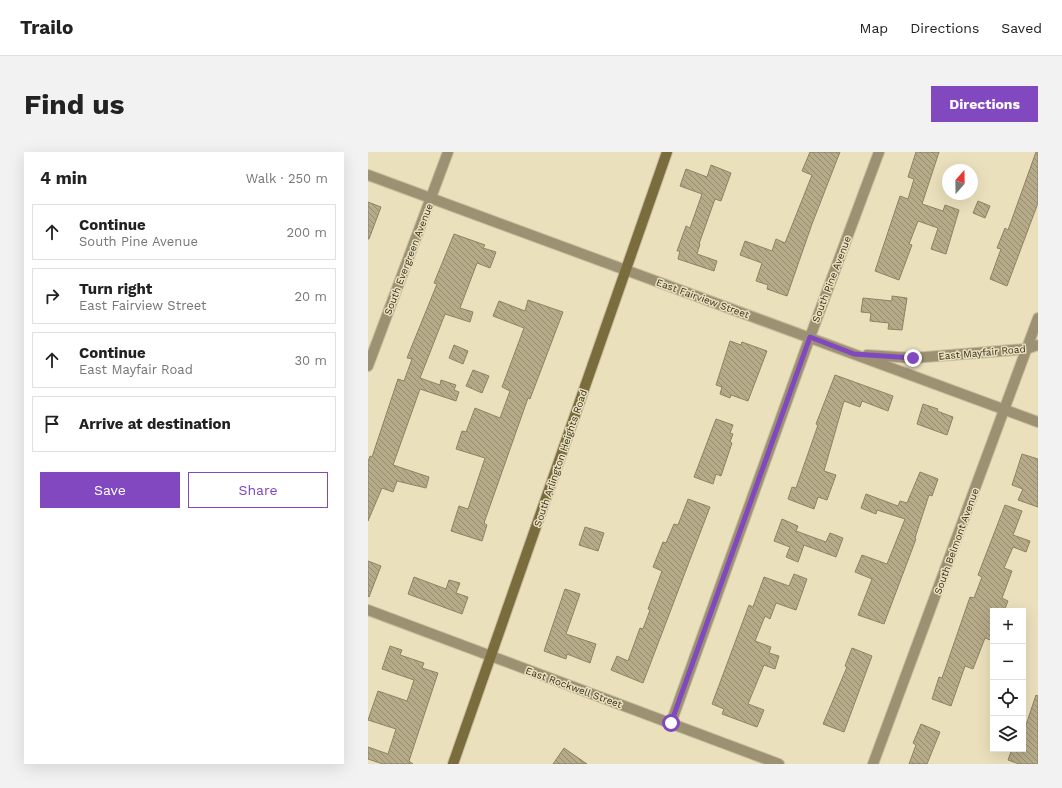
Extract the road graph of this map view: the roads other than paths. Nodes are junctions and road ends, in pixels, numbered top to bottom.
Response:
1 (448, 152) edge
2 (666, 152) edge
3 (880, 152) edge
4 (368, 175) edge
5 (431, 198) junction
6 (626, 269) junction
7 (1038, 318) edge
8 (810, 337) junction
9 (1038, 345) edge
10 (1026, 349) junction
11 (854, 354) junction
12 (368, 366) edge
13 (1005, 409) junction
14 (1038, 422) edge
15 (368, 610) edge
16 (490, 656) junction
17 (671, 723) junction
18 (453, 764) edge
19 (779, 764) edge
20 (873, 764) edge

1 - 5 street, South Evergreen Avenue
2 - 6 main road, South Arlington Heights Road
3 - 8 street, South Pine Avenue
4 - 5 street, East Fairview Street
5 - 6 street, East Fairview Street
5 - 12 street, South Evergreen Avenue
6 - 8 street, East Fairview Street
6 - 16 main road, South Arlington Heights Road
7 - 10 street, South Belmont Avenue
8 - 11 street, East Fairview Street
8 - 17 street, South Pine Avenue
9 - 10 street, East Mayfair Road
10 - 11 street, East Mayfair Road
10 - 13 street, South Belmont Avenue
11 - 13 street, East Fairview Street
13 - 14 street, East Fairview Street
13 - 20 street, South Belmont Avenue
15 - 16 street, East Rockwell Street
16 - 17 street, East Rockwell Street
16 - 18 main road, South Arlington Heights Road
17 - 19 street, East Rockwell Street

